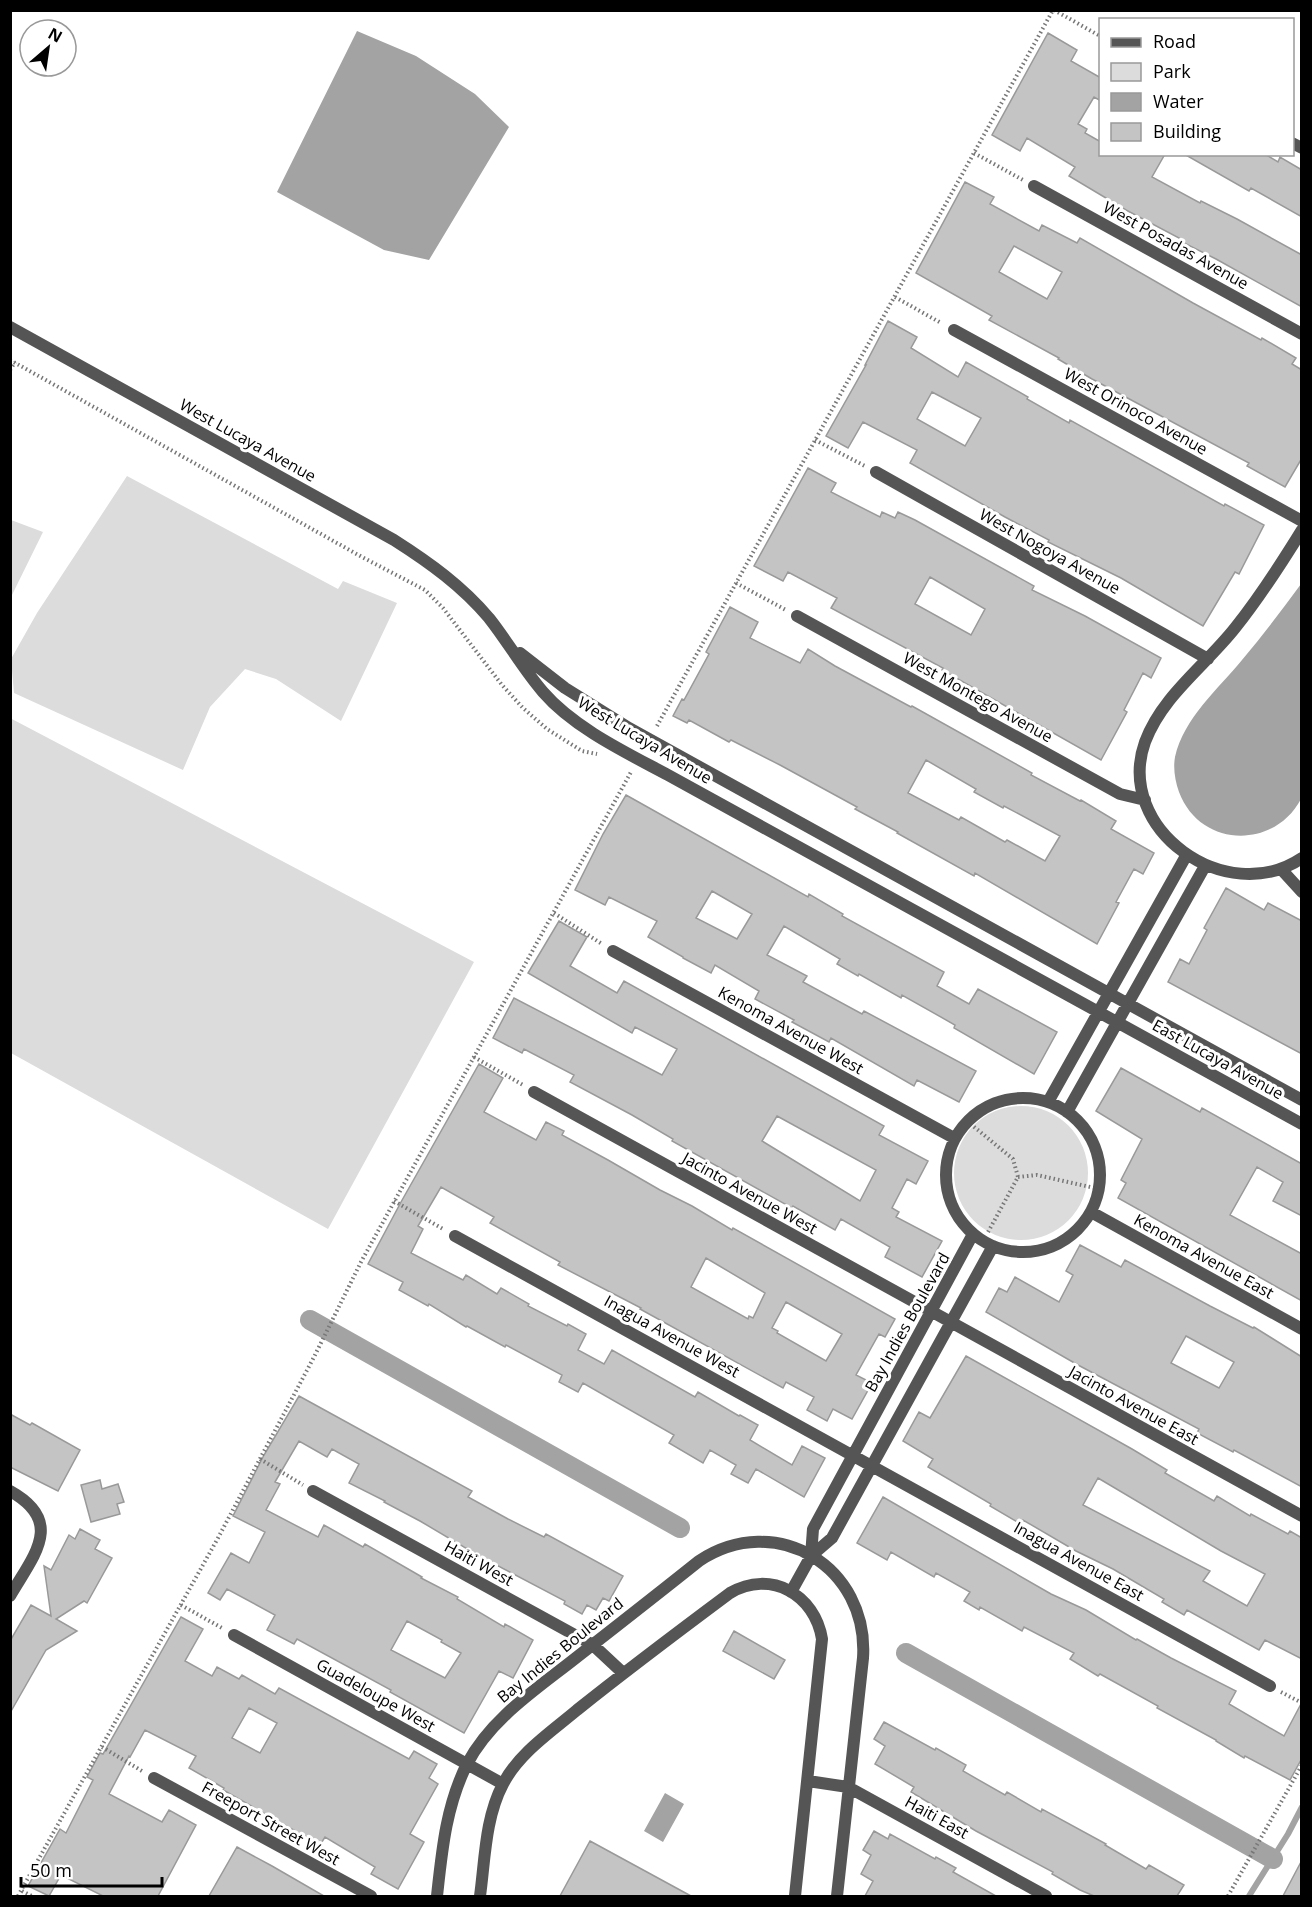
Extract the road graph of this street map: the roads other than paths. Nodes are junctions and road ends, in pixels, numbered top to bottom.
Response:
1 (1034, 186) road end
2 (10, 327) edge
3 (954, 330) road end
4 (1302, 334) edge
5 (876, 472) road end
6 (1302, 521) edge
7 (1302, 530) edge
8 (797, 616) road end
9 (505, 641) junction
10 (1209, 659) junction
11 (628, 728) junction
12 (618, 747) junction
13 (1145, 800) junction
14 (793, 819) junction
15 (782, 838) junction
16 (1186, 855) junction
17 (1302, 858) edge
18 (1205, 866) junction
19 (1281, 869) junction
20 (1302, 892) edge
21 (954, 908) junction
22 (944, 927) junction
23 (613, 951) road end
24 (1109, 994) junction
25 (1128, 1005) junction
26 (1099, 1013) junction
27 (1118, 1023) junction
28 (1251, 1072) junction
29 (1241, 1090) junction
30 (534, 1092) road end
31 (1302, 1100) edge
32 (1047, 1102) junction
33 (1067, 1112) junction
34 (1302, 1124) edge
35 (954, 1138) junction
36 (1091, 1212) junction
37 (455, 1236) road end
38 (983, 1241) junction
39 (932, 1313) junction
40 (950, 1323) junction
41 (1302, 1329) edge
42 (852, 1455) junction
43 (872, 1466) junction
44 (10, 1491) edge
45 (313, 1491) road end
46 (1302, 1516) edge
47 (811, 1556) junction
48 (791, 1592) junction
49 (10, 1596) edge
50 (234, 1635) road end
51 (593, 1645) junction
52 (623, 1673) junction
53 (1270, 1686) road end
54 (467, 1764) junction
55 (154, 1778) road end
56 (808, 1781) junction
57 (503, 1784) junction
58 (848, 1787) junction
59 (371, 1896) edge
60 (437, 1896) edge
61 (480, 1896) edge
62 (795, 1896) edge
63 (837, 1896) edge
64 (1046, 1896) edge

1 - 4 street, West Posadas Avenue
2 - 9 street, West Lucaya Avenue
3 - 6 street, West Orinoco Avenue
5 - 10 street, West Nogoya Avenue
7 - 10 street
8 - 13 street, West Montego Avenue
9 - 11 street
9 - 12 street, West Lucaya Avenue
10 - 13 street
11 - 12 street
11 - 14 street
12 - 15 street, West Lucaya Avenue
13 - 16 street
14 - 15 street
14 - 21 street
15 - 22 street, West Lucaya Avenue
16 - 18 street
16 - 24 street
17 - 19 street
18 - 19 street
18 - 25 street
19 - 20 street
21 - 22 street
21 - 24 street
22 - 26 street, West Lucaya Avenue
23 - 35 street, Kenoma Avenue West
24 - 25 street
24 - 26 street
25 - 27 street
25 - 28 street
26 - 27 street, West Lucaya Avenue
26 - 32 street
27 - 29 street, East Lucaya Avenue
27 - 33 street
28 - 29 street
28 - 31 street
29 - 34 street, East Lucaya Avenue
30 - 39 street, Jacinto Avenue West
32 - 33 street
32 - 35 street
33 - 36 street
35 - 38 street
36 - 38 street
36 - 41 street, Kenoma Avenue East
37 - 42 street, Inagua Avenue West
38 - 39 street, Bay Indies Boulevard
38 - 40 street, Bay Indies Boulevard
39 - 40 street, Jacinto Avenue West
39 - 42 street, Bay Indies Boulevard
40 - 43 street, Bay Indies Boulevard
40 - 46 street, Jacinto Avenue East
42 - 43 street, Inagua Avenue West
42 - 47 street, Bay Indies Boulevard
43 - 47 street, Bay Indies Boulevard
43 - 53 street, Inagua Avenue East
44 - 49 street
45 - 51 street, Haiti West
47 - 48 street, Bay Indies Boulevard
47 - 51 street, Bay Indies Boulevard
47 - 58 street, Bay Indies Boulevard
48 - 52 street
48 - 56 street
50 - 54 street, Guadeloupe West
51 - 52 street, Haiti West
51 - 54 street, Bay Indies Boulevard
52 - 57 street
54 - 57 street, Guadeloupe West
54 - 60 street, Bay Indies Boulevard
55 - 59 street, Freeport Street West
56 - 58 street, Haiti East
56 - 62 street
57 - 61 street
58 - 63 street, Bay Indies Boulevard
58 - 64 street, Haiti East

